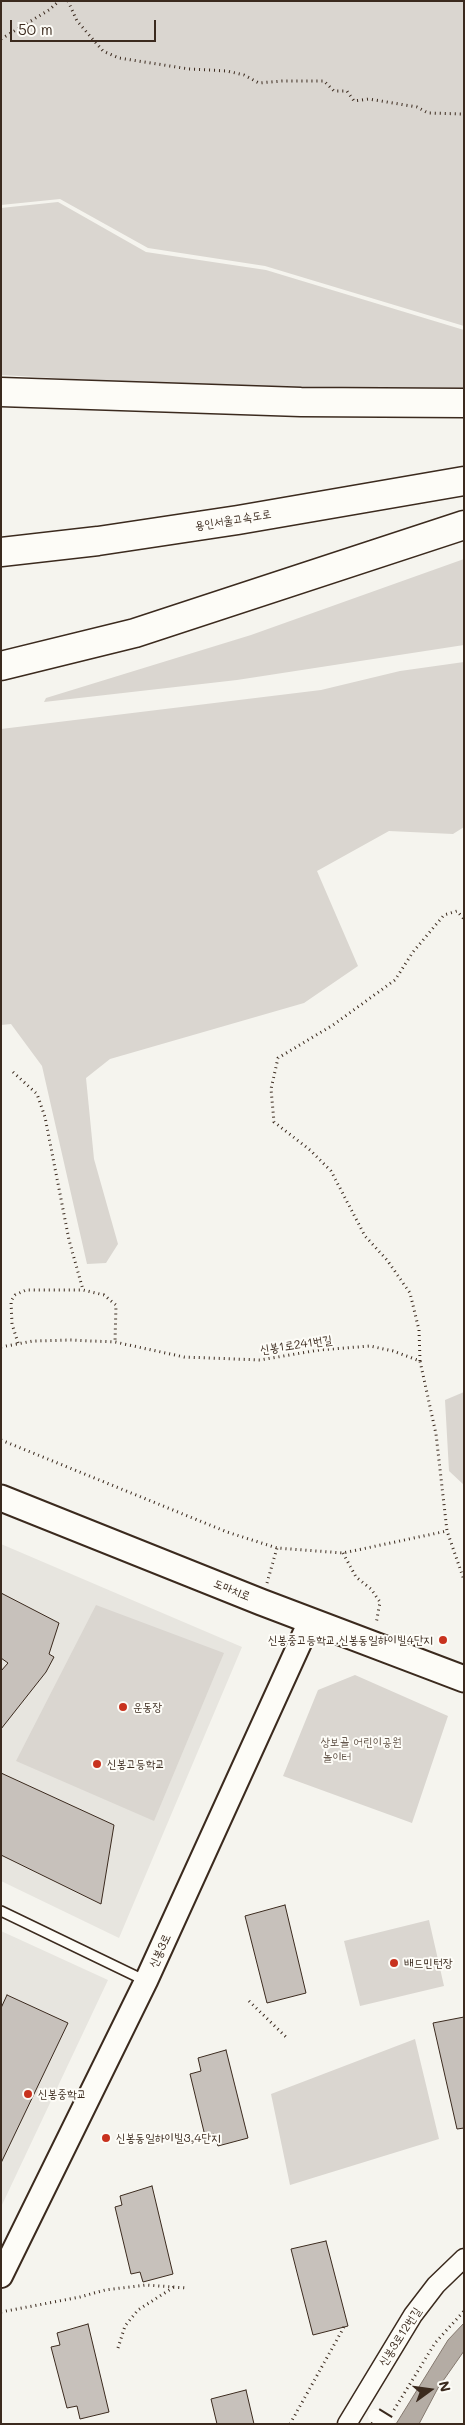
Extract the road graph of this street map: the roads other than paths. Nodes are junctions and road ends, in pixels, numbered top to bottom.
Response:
1 (1, 392) edge
2 (464, 403) edge
3 (464, 466) edge
4 (464, 481) edge
5 (464, 525) edge
6 (1, 534) edge
7 (1, 552) edge
8 (109, 640) junction
9 (1, 666) edge
10 (1, 681) edge
11 (1, 1498) edge
12 (310, 1621) junction
13 (464, 1679) edge
14 (1, 1911) edge
15 (146, 1981) junction
16 (464, 2258) edge
17 (1, 2276) edge
18 (375, 2416) dead end
19 (389, 2420) edge
20 (347, 2424) edge

1 - 2 highway
3 - 6 highway, 용인서울고속도로
4 - 7 highway, 용인서울고속도로
5 - 8 highway
8 - 9 highway
8 - 10 highway
11 - 12 main road, 도마치로
12 - 13 main road, 도마치로
12 - 15 street, 신봉3로
14 - 15 lane
15 - 17 street, 신봉3로
16 - 20 street, 신봉3로12번길
18 - 19 street, bridge

